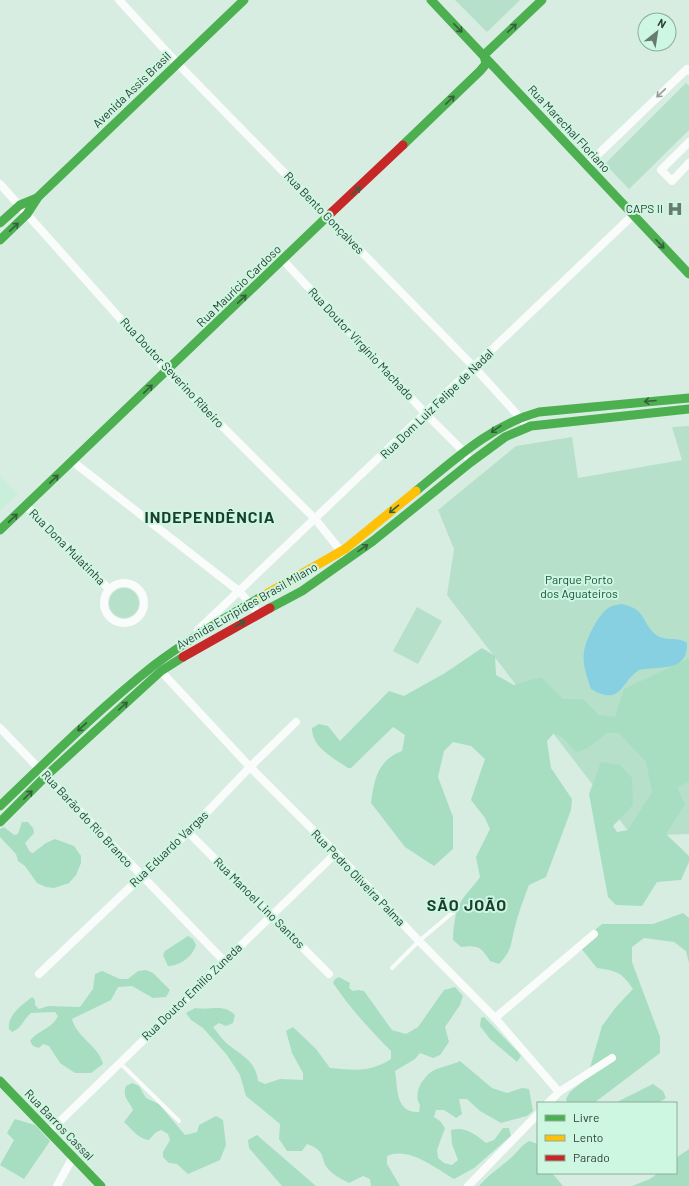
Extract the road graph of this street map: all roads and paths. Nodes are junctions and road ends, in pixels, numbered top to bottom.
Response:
1 (119, 0) edge
2 (244, 0) edge
3 (431, 0) edge
4 (542, 0) edge
5 (484, 55) junction
6 (177, 63) junction
7 (689, 71) edge
8 (689, 142) edge
9 (689, 164) edge
10 (587, 165) junction
11 (0, 184) edge
12 (38, 197) junction
13 (20, 205) junction
14 (27, 214) junction
15 (633, 215) junction
16 (328, 218) junction
17 (0, 223) edge
18 (0, 240) edge
19 (283, 260) junction
20 (689, 274) edge
21 (475, 368) junction
22 (167, 371) junction
23 (689, 398) edge
24 (616, 404) junction
25 (689, 410) edge
26 (426, 414) junction
27 (520, 417) junction
28 (617, 417) junction
29 (526, 428) junction
30 (464, 452) junction
31 (72, 461) junction
32 (471, 462) junction
33 (26, 506) junction
34 (316, 520) junction
35 (0, 530) edge
36 (342, 551) junction
37 (347, 559) junction
38 (109, 589) junction
39 (240, 592) junction
40 (252, 604) junction
41 (258, 613) junction
42 (219, 621) junction
43 (224, 633) junction
44 (175, 652) junction
45 (158, 668) junction
46 (296, 722) dead end
47 (0, 728) edge
48 (250, 767) junction
49 (38, 768) junction
50 (46, 776) junction
51 (0, 806) edge
52 (0, 822) edge
53 (188, 832) junction
54 (336, 853) junction
55 (141, 876) junction
56 (457, 909) dead end
57 (271, 915) junction
58 (594, 934) dead end
59 (419, 941) junction
60 (224, 961) junction
61 (392, 968) dead end
62 (39, 974) dead end
63 (329, 974) dead end
64 (495, 1018) junction
65 (612, 1058) dead end
66 (120, 1063) junction
67 (0, 1081) edge
68 (559, 1092) junction
69 (549, 1102) edge
70 (537, 1115) edge
71 (179, 1121) dead end
72 (49, 1132) junction
73 (73, 1157) junction
74 (56, 1186) edge
75 (101, 1186) edge
76 (468, 1186) edge

1 - 6 street, Rua Bento Gonçalves
2 - 6 main road, Avenida Assis Brasil
3 -> 5 main road, Rua Marechal Floriano
5 -> 4 main road
5 - 10 main road, Rua Marechal Floriano
16 -> 5 main road, Rua Maurício Cardoso
6 - 12 main road, Avenida Assis Brasil
6 - 16 street, Rua Bento Gonçalves
7 -> 10 street
8 - 9 street
10 - 15 main road, Rua Marechal Floriano
11 - 13 street, Rua Doutor Severino Ribeiro
12 - 13 main road, Avenida Assis Brasil
12 - 14 main road, Avenida Assis Brasil
13 - 14 street, Rua Doutor Severino Ribeiro
13 - 17 main road, Avenida Assis Brasil
18 -> 14 main road, Avenida Assis Brasil
14 - 22 street, Rua Doutor Severino Ribeiro
15 -> 20 main road, Rua Marechal Floriano
15 - 21 street, Rua Dom Luiz Felipe de Nadal
16 - 19 main road, Rua Maurício Cardoso
16 - 21 street, Rua Bento Gonçalves
22 -> 19 main road, Rua Maurício Cardoso
19 - 26 street, Rua Doutor Virgínio Machado
21 - 26 street, Rua Dom Luiz Felipe de Nadal
21 - 27 street, Rua Bento Gonçalves
31 -> 22 main road, Rua Maurício Cardoso
22 - 34 street, Rua Doutor Severino Ribeiro
23 -> 24 main road, Avenida Euripides Brasil Milano
24 - 27 main road, Avenida Euripides Brasil Milano
24 - 28 main road
25 - 28 main road, Avenida Euripides Brasil Milano
26 - 30 street, Rua Doutor Virgínio Machado
26 - 34 street, Rua Dom Luiz Felipe de Nadal
27 - 29 street, Rua Bento Gonçalves
27 -> 30 main road, Avenida Euripides Brasil Milano
28 - 29 main road, Avenida Euripides Brasil Milano
29 - 32 main road, Avenida Euripides Brasil Milano
30 - 32 street, Rua Doutor Virgínio Machado
30 -> 36 main road, Avenida Euripides Brasil Milano
33 -> 31 main road, Rua Maurício Cardoso
31 - 39 street
37 -> 32 main road, Avenida Euripides Brasil Milano
35 -> 33 main road, Rua Maurício Cardoso
33 - 38 street, Rua Dona Mulatinha
34 - 36 street, Rua Doutor Severino Ribeiro
34 - 39 street, Rua Dom Luiz Felipe de Nadal
36 - 37 street, Rua Doutor Severino Ribeiro
36 - 40 main road, Avenida Euripides Brasil Milano
37 - 41 main road, Avenida Euripides Brasil Milano
38 - 38 street, Rua Dona Mulatinha
39 - 40 street
39 - 42 street, Rua Dom Luiz Felipe de Nadal
39 - 44 street, Rua Dom Luiz Felipe de Nadal
40 - 41 street
40 - 42 main road, Avenida Euripides Brasil Milano
43 -> 41 main road, Avenida Euripides Brasil Milano
42 - 43 street
42 - 44 main road, Avenida Euripides Brasil Milano
43 - 45 main road, Avenida Euripides Brasil Milano
44 - 45 main road, Avenida Euripides Brasil Milano
45 - 48 street, Rua Pedro Oliveira Palma
45 -> 49 main road, Avenida Euripides Brasil Milano
50 -> 45 main road, Avenida Euripides Brasil Milano
46 - 48 street, Rua Eduardo Vargas
47 - 49 street, Rua Barão do Rio Branco
48 - 53 street, Rua Eduardo Vargas
48 - 54 street, Rua Pedro Oliveira Palma
49 - 50 street, Rua Barão do Rio Branco
49 - 51 main road, Avenida Euripides Brasil Milano
52 -> 50 main road, Avenida Euripides Brasil Milano
50 - 55 street, Rua Barão do Rio Branco
53 - 55 street, Rua Eduardo Vargas
53 - 57 street, Rua Manoel Lino Santos
54 - 57 street, Rua Doutor Emilio Zuneda
54 - 59 street, Rua Pedro Oliveira Palma
55 - 60 street, Rua Barão do Rio Branco
55 - 62 street, Rua Eduardo Vargas
56 - 59 lane
57 - 60 street, Rua Doutor Emilio Zuneda
57 - 63 street, Rua Manoel Lino Santos
58 - 64 street
59 - 61 lane
59 - 64 street, Rua Pedro Oliveira Palma
60 - 66 street, Rua Doutor Emilio Zuneda
64 - 68 street, Rua Pedro Oliveira Palma
65 - 68 street
66 - 71 lane
66 - 72 street, Rua Doutor Emilio Zuneda
67 - 72 main road, Rua Barros Cassal
68 - 69 street
70 - 76 street
72 - 73 main road, Rua Barros Cassal
73 - 74 street
73 - 75 main road, Rua Barros Cassal

